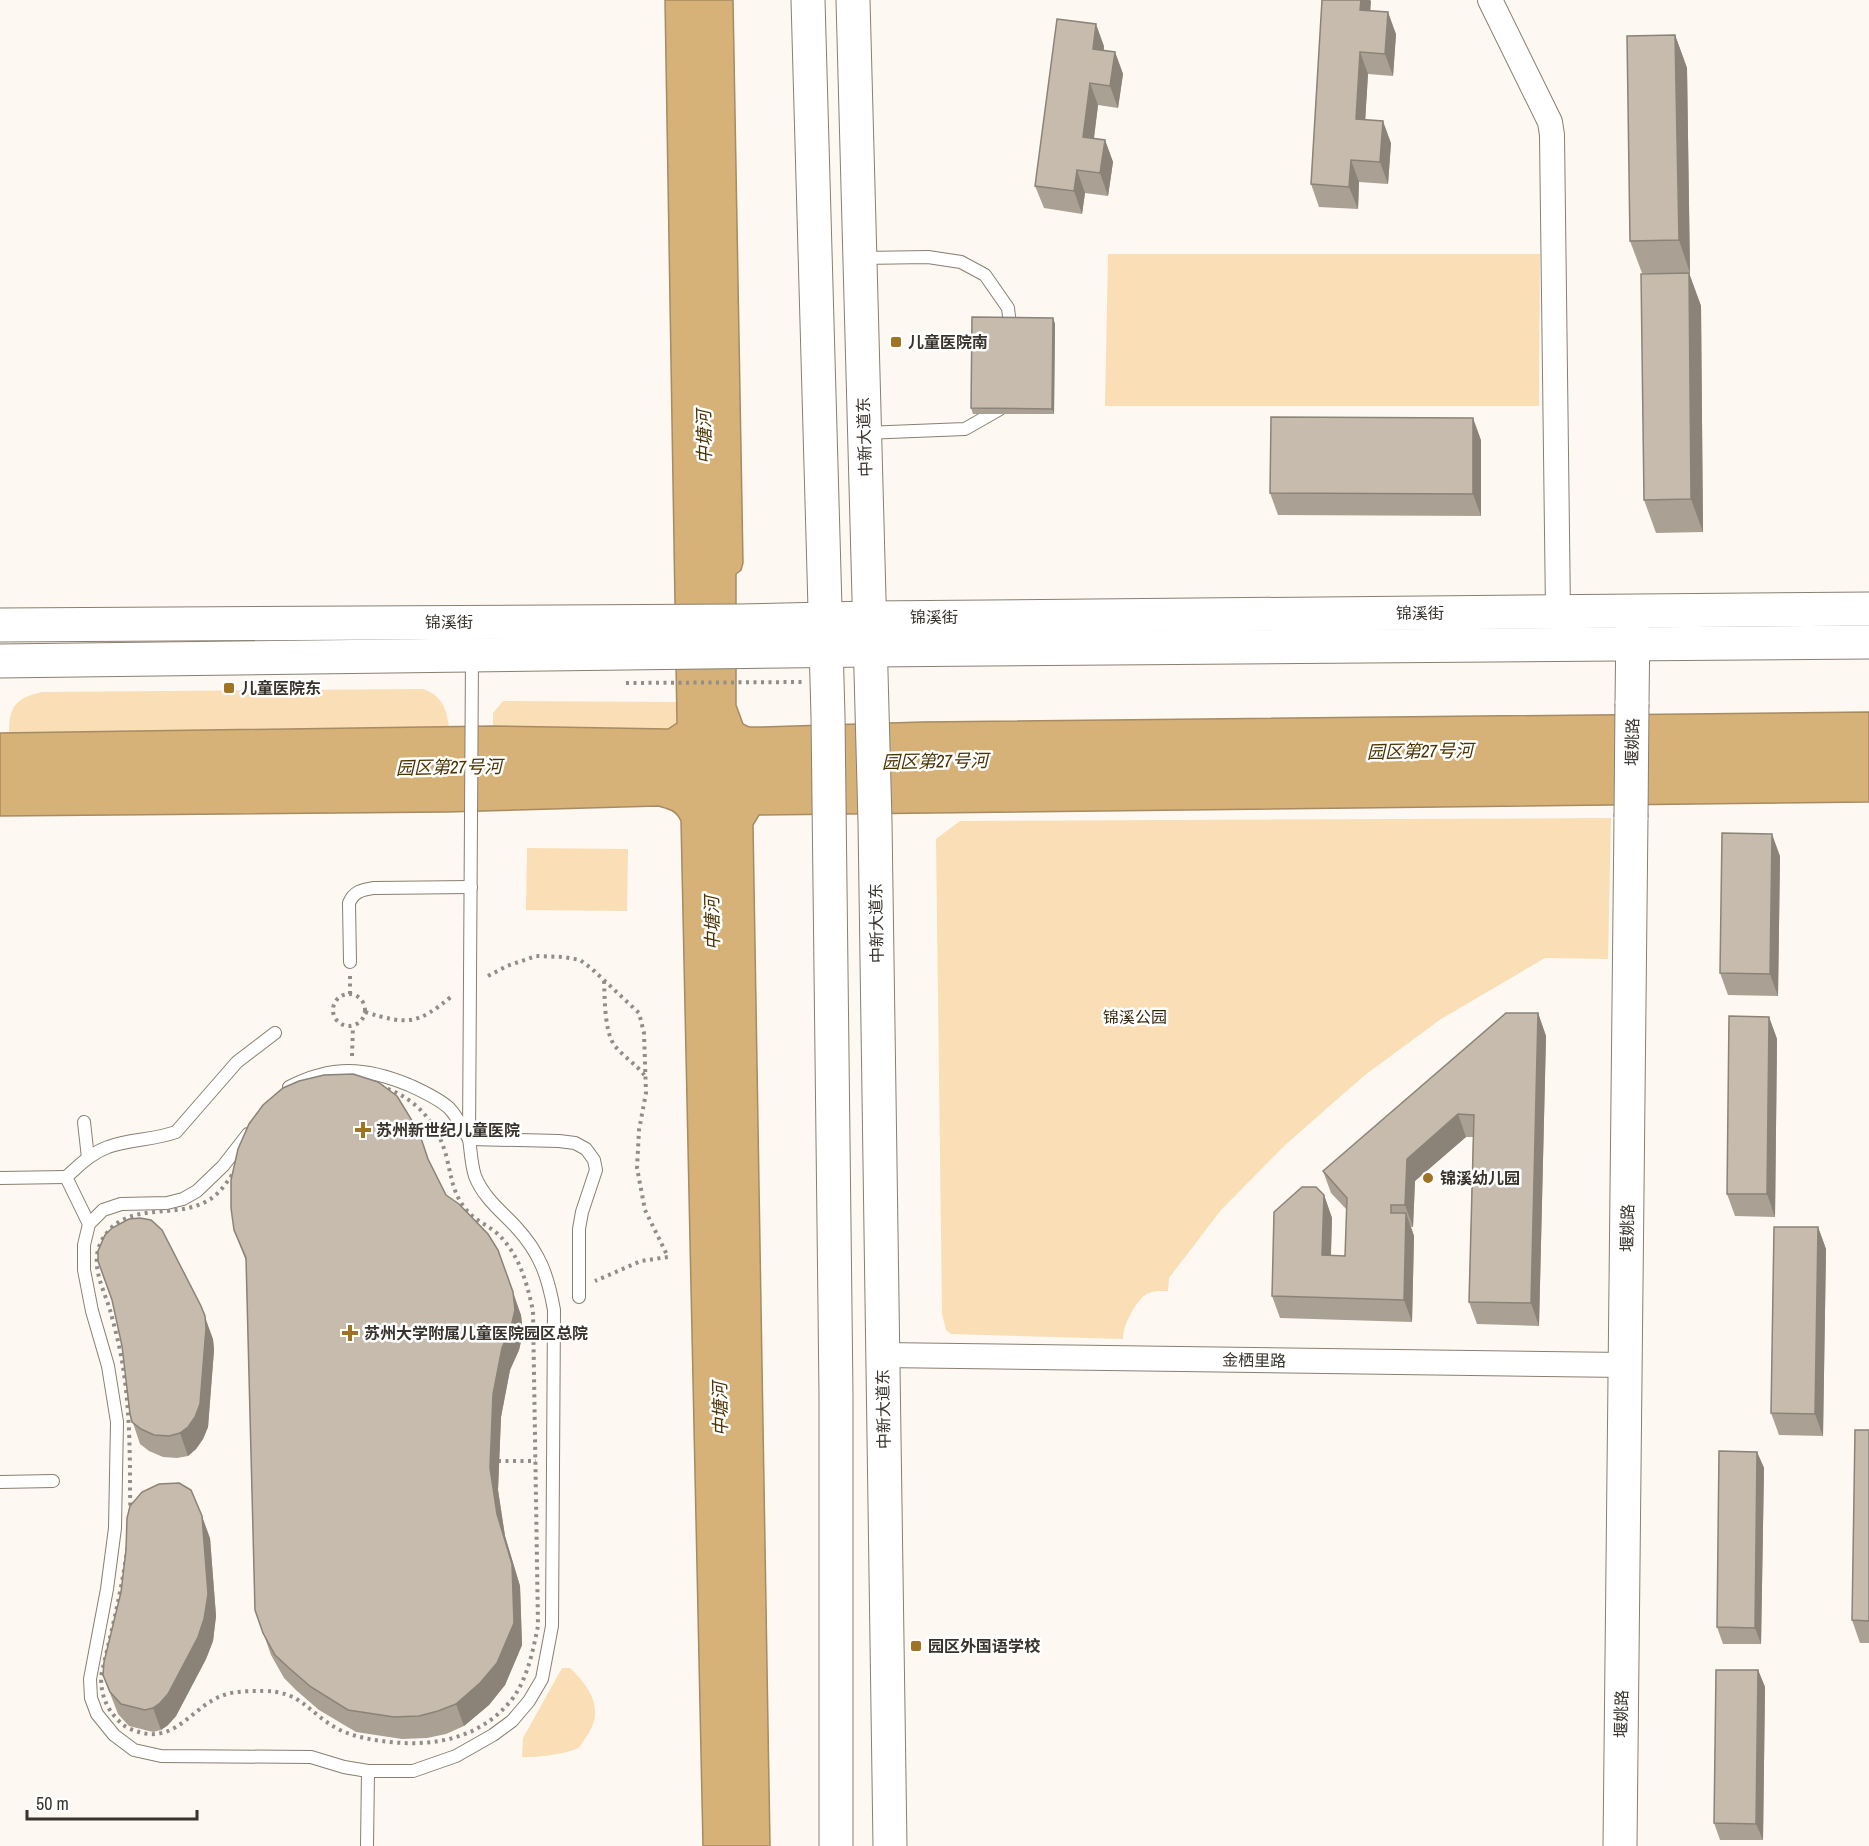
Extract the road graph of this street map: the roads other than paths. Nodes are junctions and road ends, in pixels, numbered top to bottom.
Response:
1 (808, 0) edge
2 (853, 0) edge
3 (1490, 0) edge
4 (859, 258) junction
5 (1012, 342) edge
6 (1007, 387) edge
7 (863, 433) junction
8 (1869, 609) edge
9 (1633, 611) junction
10 (1558, 612) junction
11 (869, 618) junction
12 (0, 626) edge
13 (1869, 642) edge
14 (1633, 644) junction
15 (870, 650) junction
16 (826, 651) junction
17 (472, 655) junction
18 (0, 661) edge
19 (471, 887) junction
20 (350, 962) dead end
21 (275, 1033) dead end
22 (282, 1094) edge
23 (84, 1122) dead end
24 (254, 1125) edge
25 (469, 1139) junction
26 (87, 1158) junction
27 (66, 1177) junction
28 (0, 1178) edge
29 (89, 1224) junction
30 (579, 1297) dead end
31 (882, 1355) junction
32 (1625, 1365) junction
33 (53, 1481) dead end
34 (0, 1482) edge
35 (368, 1771) junction
36 (367, 1846) edge
37 (836, 1846) edge
38 (890, 1846) edge
39 (1620, 1846) edge

1 - 16 main road
2 - 4 main road, 中新大道东
3 - 10 street
4 - 5 lane
4 - 7 main road, 中新大道东
6 - 7 lane
7 - 11 main road, 中新大道东
8 - 9 main road, 锦溪街
9 - 10 main road, 锦溪街
9 - 14 main road, 堰姚路
10 - 11 main road, 锦溪街
11 - 15 main road, 中新大道东
11 - 16 main road, 锦溪街
12 - 16 main road, 锦溪街
13 - 14 main road, 锦溪街
14 - 15 main road, 锦溪街
14 - 32 main road, 堰姚路, bridge
15 - 16 main road, 锦溪街
15 - 31 main road, 中新大道东
16 - 17 main road, 锦溪街
16 - 37 main road
17 - 18 main road, 锦溪街
17 - 19 lane
19 - 20 lane
19 - 25 lane
21 - 26 lane
22 - 25 lane
23 - 26 lane
24 - 29 lane
25 - 30 lane
25 - 35 lane
26 - 27 lane
27 - 28 lane
27 - 29 lane
29 - 35 lane
31 - 32 street, 金栖里路
31 - 38 main road, 中新大道东
32 - 39 main road, 堰姚路
33 - 34 lane
35 - 36 lane

